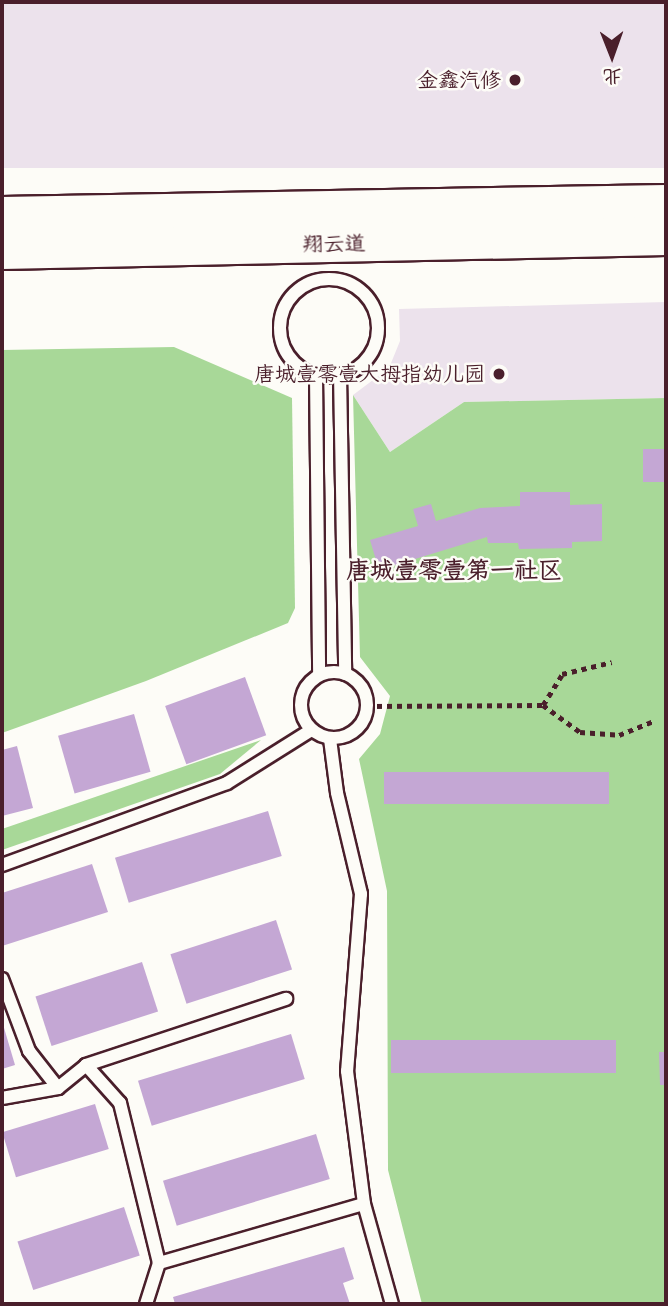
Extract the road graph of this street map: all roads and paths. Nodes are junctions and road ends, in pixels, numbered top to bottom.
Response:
1 (666, 204) edge
2 (2, 216) edge
3 (666, 236) edge
4 (2, 250) edge
5 (330, 262) junction
6 (316, 374) junction
7 (340, 374) junction
8 (612, 662) dead end
9 (345, 674) junction
10 (319, 675) junction
11 (543, 705) junction
12 (367, 706) junction
13 (654, 721) dead end
14 (311, 730) junction
15 (330, 738) junction
16 (2, 865) edge
17 (2, 979) edge
18 (286, 999) dead end
19 (86, 1065) junction
20 (58, 1088) junction
21 (2, 1098) edge
22 (364, 1203) junction
23 (159, 1263) junction
24 (146, 1304) edge
25 (392, 1304) edge

1 - 2 main road, 翔云道
3 - 5 main road, 翔云道
4 - 5 main road, 翔云道
5 - 6 lane
5 - 7 lane
6 - 7 lane
6 - 10 lane
7 - 9 lane
8 - 11 path
9 - 10 lane
9 - 12 lane
10 - 14 lane
11 - 12 path
11 - 13 path
12 - 15 lane
14 - 15 lane
14 - 16 lane
15 - 22 lane
17 - 20 lane
18 - 19 lane
19 - 20 lane
19 - 23 lane
20 - 21 lane
22 - 23 lane
22 - 25 lane
23 - 24 lane

